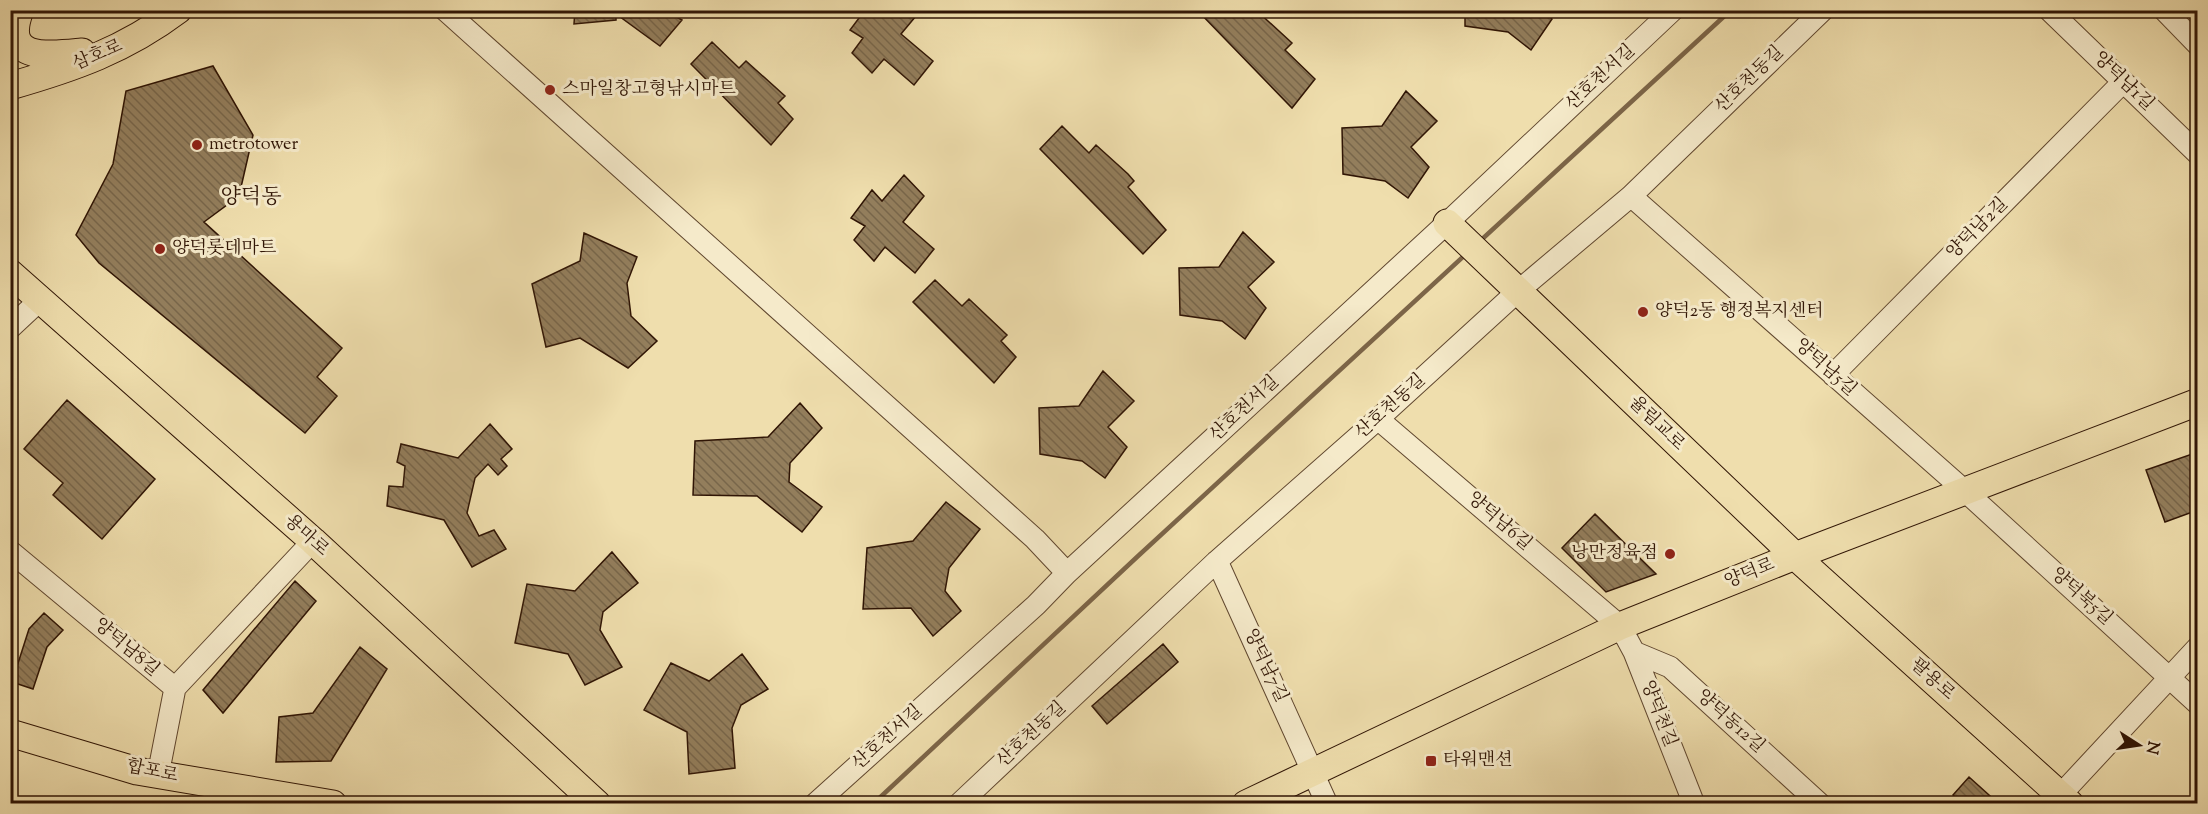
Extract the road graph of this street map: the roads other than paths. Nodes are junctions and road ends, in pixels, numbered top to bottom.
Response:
1 (20, 10) edge
2 (178, 10) edge
3 (445, 10) edge
4 (1673, 10) edge
5 (1822, 10) edge
6 (2049, 10) edge
7 (2164, 10) edge
8 (2198, 45) edge
9 (115, 49) junction
10 (75, 67) junction
11 (2123, 82) junction
12 (10, 86) edge
13 (10, 102) edge
14 (2198, 153) edge
15 (1631, 196) junction
16 (1456, 232) junction
17 (10, 259) edge
18 (26, 287) edge
19 (1518, 292) junction
20 (10, 328) edge
21 (1833, 375) junction
22 (2198, 402) edge
23 (1378, 419) junction
24 (1965, 491) junction
25 (313, 542) junction
26 (10, 551) edge
27 (1795, 556) junction
28 (1217, 561) junction
29 (1067, 573) junction
30 (1620, 626) junction
31 (2198, 647) edge
32 (1634, 652) junction
33 (2170, 678) junction
34 (175, 688) junction
35 (2198, 704) edge
36 (10, 733) edge
37 (1314, 771) junction
38 (158, 775) junction
39 (595, 799) edge
40 (1687, 801) edge
41 (2061, 801) edge
42 (333, 804) edge
43 (815, 804) edge
44 (959, 804) edge
45 (1246, 804) edge
46 (1327, 804) edge
47 (1820, 804) edge

1 - 9 main road
2 - 9 main road, 삼호로
3 - 29 street
4 - 16 street, 산호천서길
5 - 15 street, 산호천동길
6 - 11 street, 양덕남1길
7 - 8 street
9 - 10 main road, 삼호로
10 - 12 main road, 삼호로
10 - 13 main road
11 - 14 street, 양덕남1길
11 - 21 street, 양덕남2길
15 - 19 street, 산호천동길
15 - 21 street, 양덕남5길
16 - 19 main road, 율림교로
16 - 29 street, 산호천서길
17 - 18 main road, 용마로
18 - 20 street
18 - 25 main road, 용마로
19 - 23 street, 산호천동길
19 - 27 main road, 율림교로
21 - 24 street, 양덕남5길
22 - 24 main road, 양덕로
23 - 28 street, 산호천동길
23 - 30 street, 양덕남6길
24 - 27 main road, 양덕로
24 - 33 street, 양덕북5길
25 - 34 street
25 - 39 main road, 용마로
26 - 34 street, 양덕남8길
27 - 30 main road, 양덕로
27 - 41 main road, 팔용로
28 - 37 street, 양덕남7길
28 - 44 street, 산호천동길
29 - 43 street, 산호천서길
30 - 32 street, 양덕천길
30 - 37 main road, 양덕로
31 - 33 street
32 - 40 street, 양덕천길
32 - 47 street, 양덕동12길
33 - 35 street, 양덕북5길
33 - 41 street
34 - 38 street, 양덕남8길
36 - 38 main road, 합포로
37 - 45 main road, 양덕로
37 - 46 street
38 - 42 main road, 합포로

